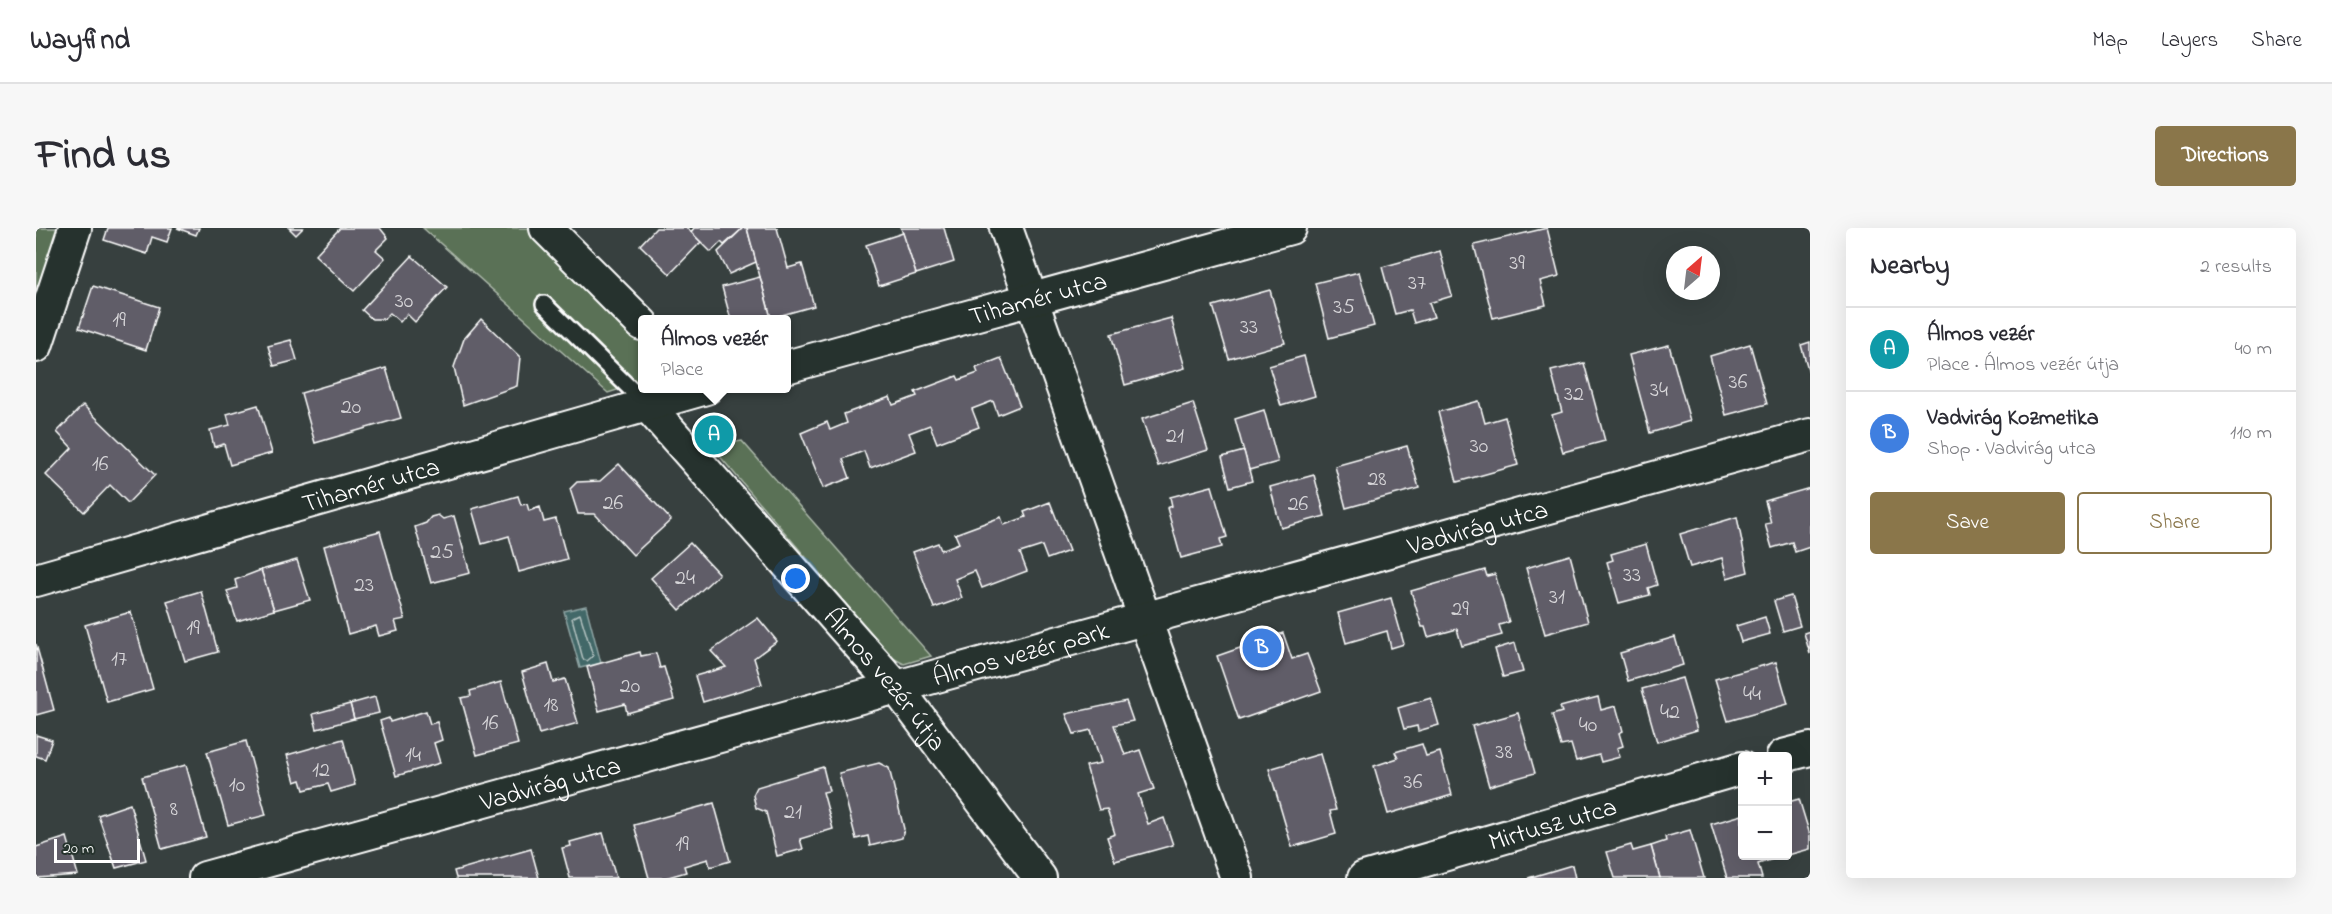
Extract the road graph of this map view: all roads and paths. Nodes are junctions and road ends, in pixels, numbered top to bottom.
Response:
1 (75, 228) edge
2 (546, 228) edge
3 (1006, 228) edge
4 (1290, 228) edge
5 (1032, 300) junction
6 (544, 304) dead end
7 (638, 320) edge
8 (36, 346) edge
9 (791, 366) edge
10 (691, 393) edge
11 (648, 406) junction
12 (1810, 435) edge
13 (36, 580) edge
14 (1146, 620) junction
15 (897, 688) junction
16 (1810, 749) edge
17 (1792, 754) edge
18 (1738, 769) edge
19 (205, 878) edge
20 (1040, 878) edge
21 (1237, 878) edge
22 (1364, 878) edge

1 - 8 street
2 - 7 street
3 - 5 street
4 - 5 street, Tihamér utca
5 - 9 street, Tihamér utca
5 - 14 street
6 - 11 lane
10 - 11 street, Tihamér utca
11 - 13 street, Tihamér utca
11 - 15 street, Álmos vezér útja
12 - 14 street, Vadvirág utca
14 - 15 street, Álmos vezér park
14 - 21 street
15 - 19 street, Vadvirág utca
15 - 20 street, Álmos vezér útja
16 - 17 street
18 - 22 street, Mirtusz utca

